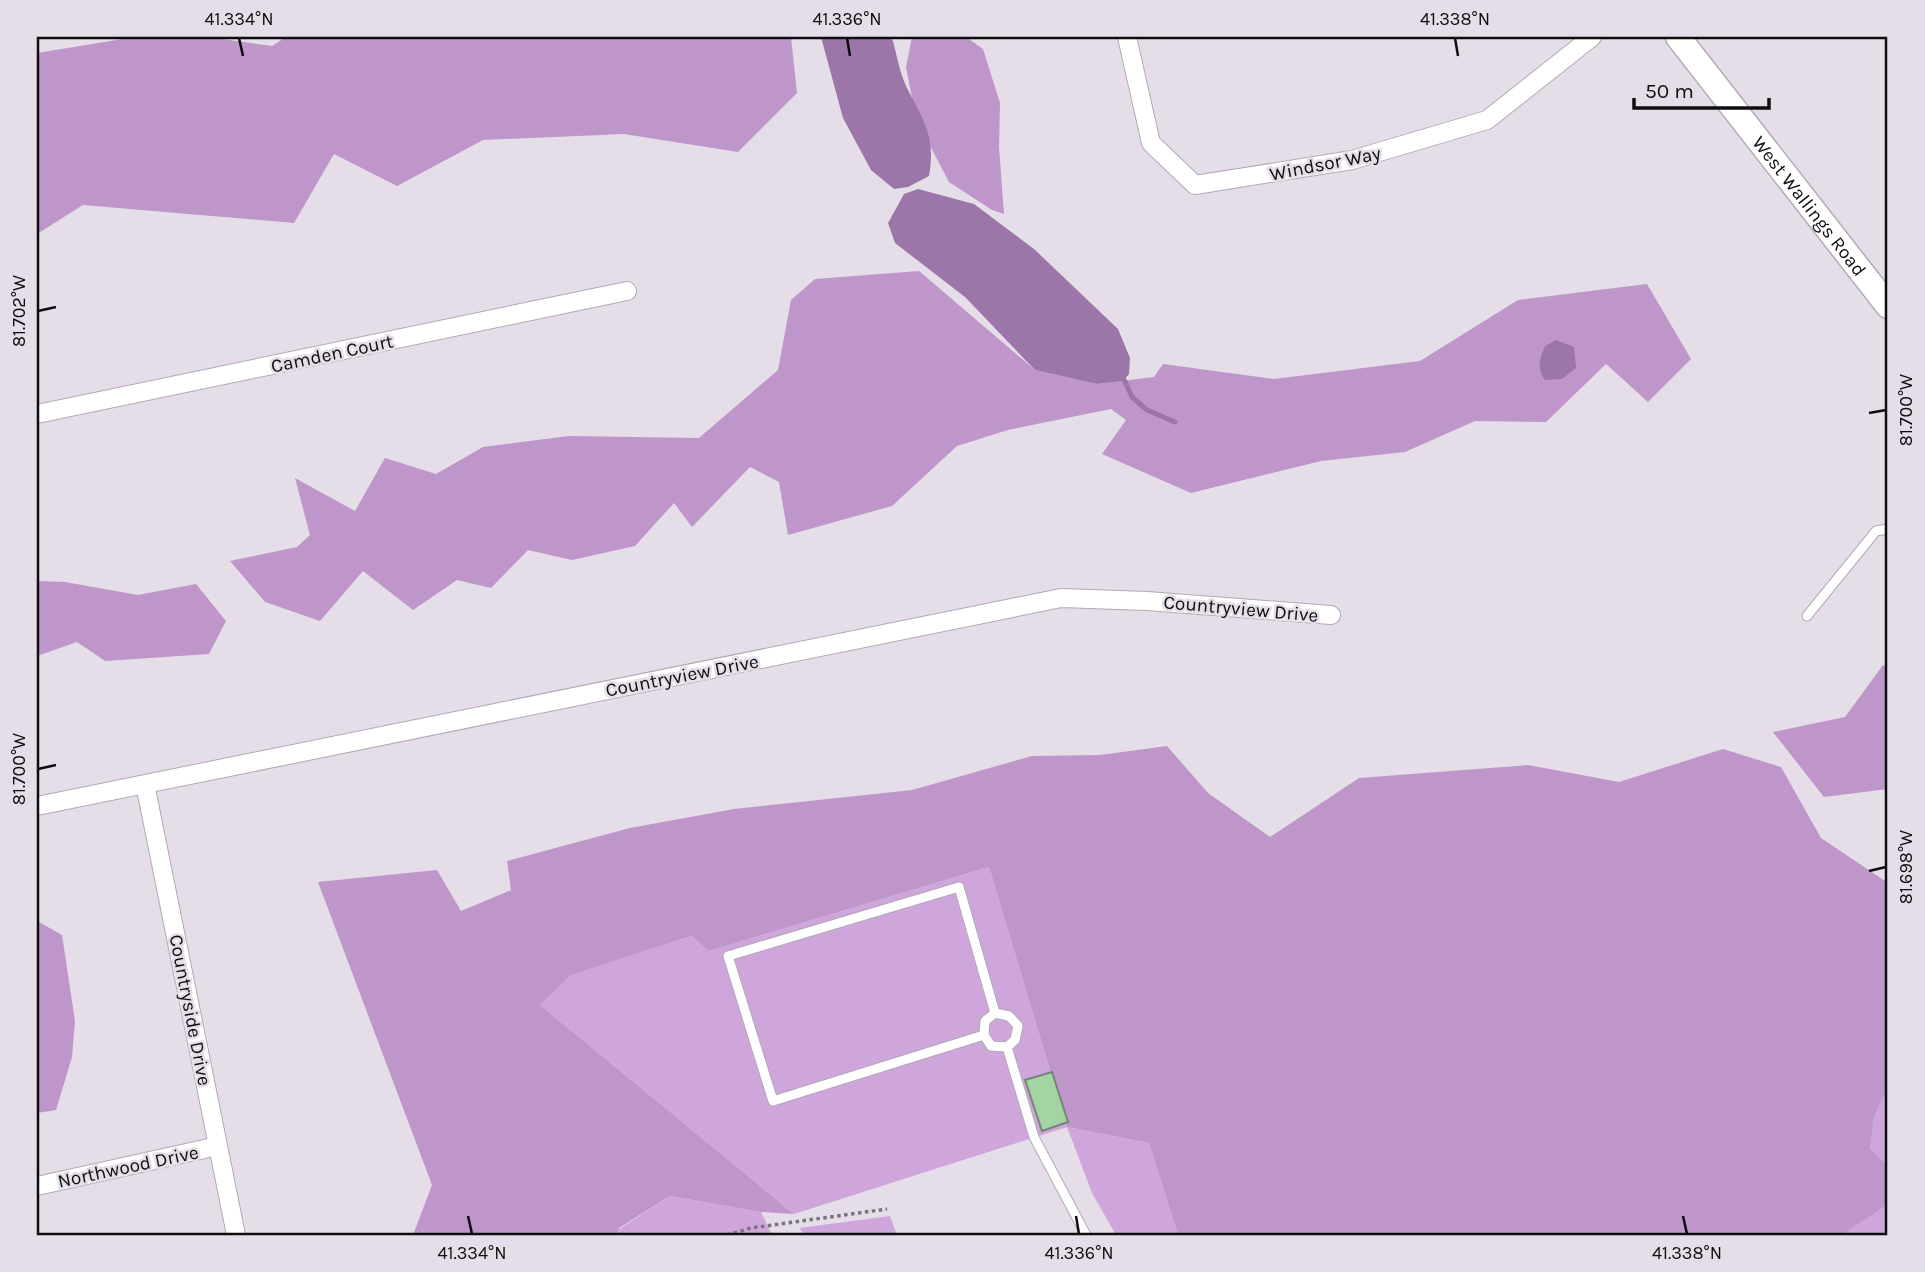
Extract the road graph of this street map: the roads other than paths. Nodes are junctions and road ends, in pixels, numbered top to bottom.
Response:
1 (1127, 37) edge
2 (1592, 37) edge
3 (1678, 37) edge
4 (627, 291) dead end
5 (1888, 306) edge
6 (37, 414) edge
7 (1888, 529) edge
8 (1331, 615) dead end
9 (1807, 616) dead end
10 (145, 784) junction
11 (37, 806) edge
12 (995, 1013) junction
13 (984, 1035) junction
14 (1007, 1047) junction
15 (218, 1146) junction
16 (37, 1186) edge
17 (236, 1235) edge
18 (1086, 1235) edge

1 - 2 street, Windsor Way
3 - 5 street, West Wallings Road
4 - 6 street, Camden Court
7 - 9 lane
8 - 10 street, Countryview Drive
10 - 11 street, Countryview Drive
10 - 15 street, Countryside Drive
12 - 13 lane
12 - 13 lane
12 - 14 lane
13 - 14 lane
14 - 18 lane
15 - 16 street, Northwood Drive
15 - 17 street, Countryside Drive

